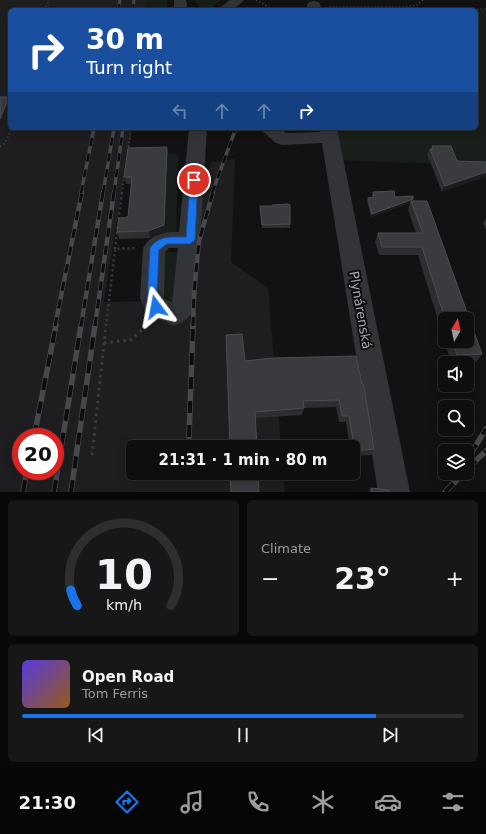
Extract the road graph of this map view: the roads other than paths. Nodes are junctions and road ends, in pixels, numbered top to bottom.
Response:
1 (239, 0) edge
2 (227, 8) edge
3 (198, 130) edge
4 (271, 130) edge
5 (329, 133) edge
6 (190, 240) junction
7 (394, 492) edge

1 - 2 street
3 - 6 street
4 - 5 street
5 - 7 street, Plynárenská
6 - 6 street

